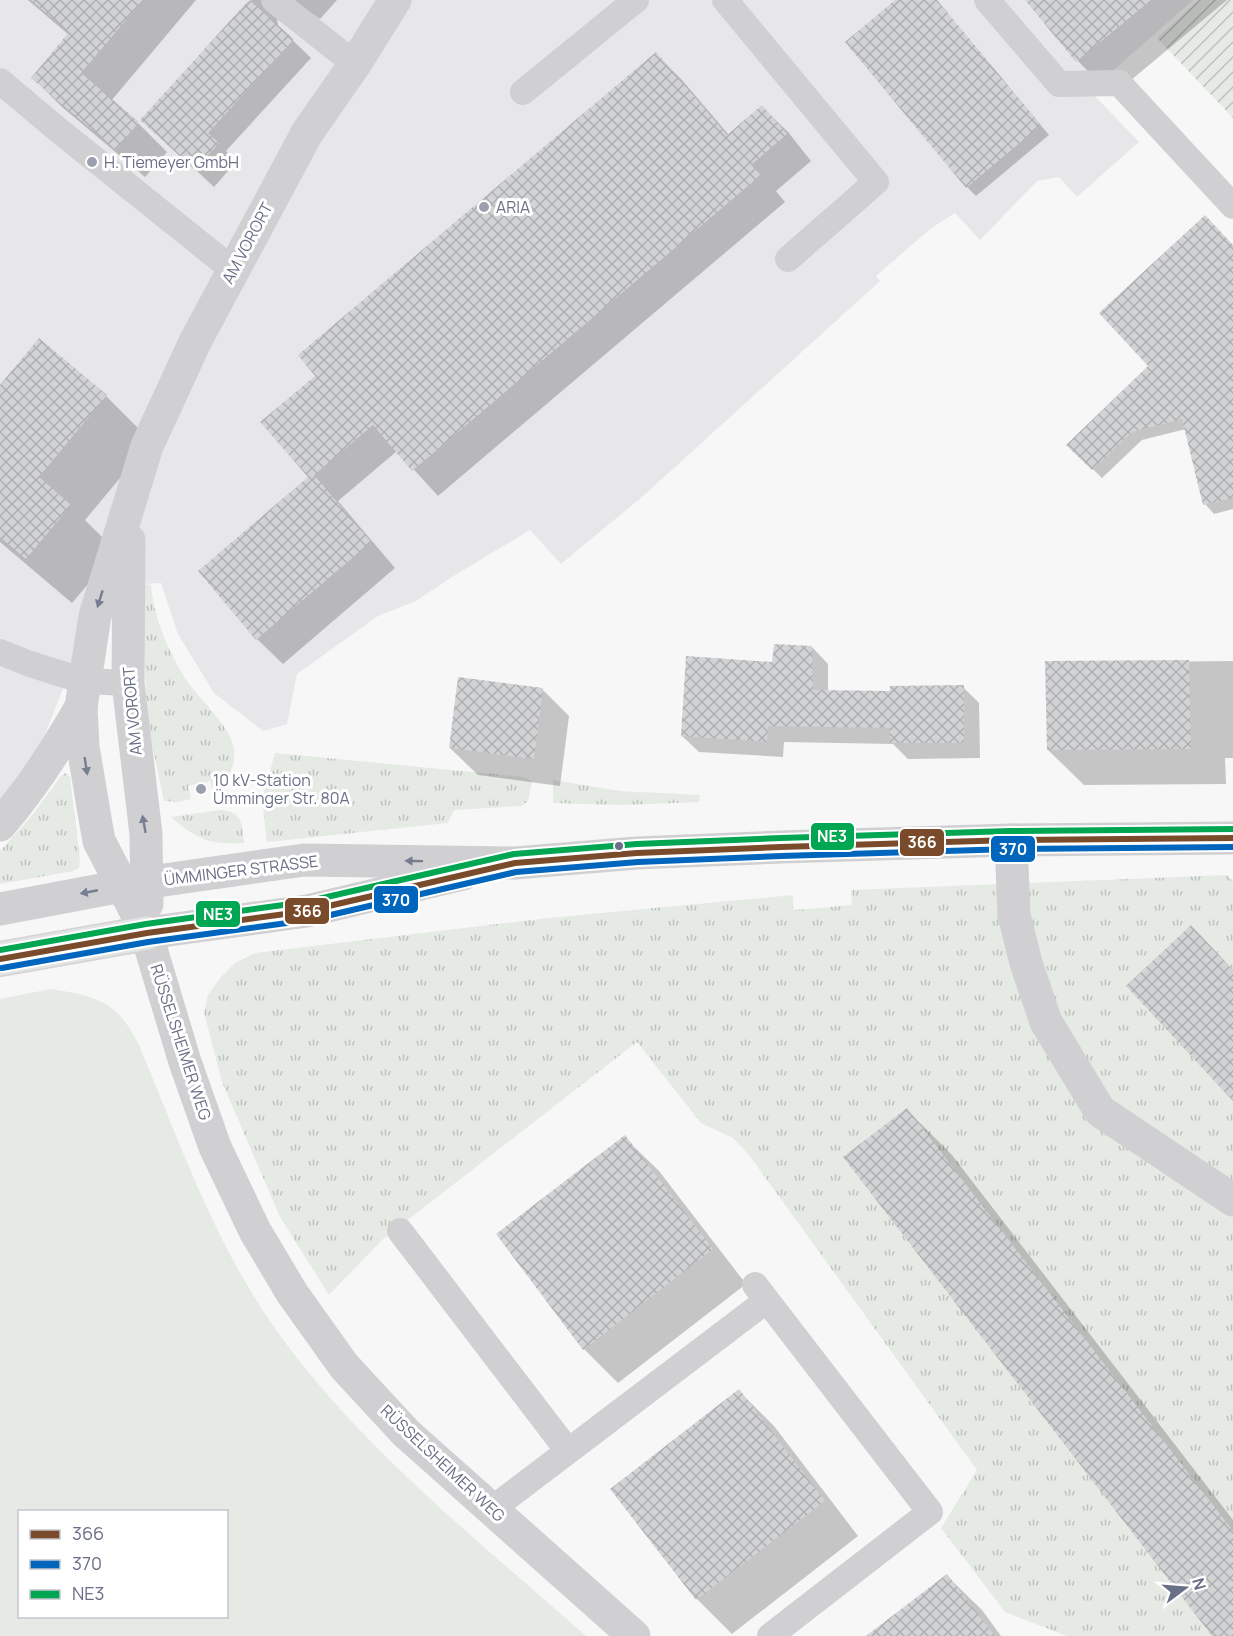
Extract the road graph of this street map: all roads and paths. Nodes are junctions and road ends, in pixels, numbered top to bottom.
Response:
1 (274, 0) edge
2 (395, 0) edge
3 (636, 0) edge
4 (725, 0) edge
5 (987, 0) edge
6 (355, 64) junction
7 (0, 81) edge
8 (523, 92) dead end
9 (1233, 206) edge
10 (788, 260) dead end
11 (233, 270) junction
12 (130, 502) junction
13 (0, 652) edge
14 (128, 683) junction
15 (83, 694) junction
16 (0, 825) edge
17 (1233, 838) edge
18 (1011, 840) junction
19 (515, 862) junction
20 (135, 884) junction
21 (0, 909) edge
22 (147, 933) junction
23 (0, 959) edge
24 (1233, 1200) edge
25 (400, 1231) dead end
26 (568, 1451) junction
27 (492, 1509) junction
28 (634, 1636) edge
29 (770, 1636) edge

1 - 6 lane
2 - 6 street, AM VORORT
3 - 8 lane
4 - 10 lane
5 - 9 lane
6 - 11 street, AM VORORT
7 - 11 lane
11 - 12 street, AM VORORT
12 - 14 street, AM VORORT
12 -> 15 street, AM VORORT
13 - 15 lane
14 - 15 lane
20 -> 14 street, AM VORORT
15 - 16 street, AM VORORT
15 -> 20 street, AM VORORT
17 - 18 street, ÜMMINGER STRASSE
18 - 19 street, ÜMMINGER STRASSE
18 - 24 street
19 -> 20 street, ÜMMINGER STRASSE
19 - 22 street, ÜMMINGER STRASSE
20 -> 21 street, ÜMMINGER STRASSE
20 - 22 street, ÜMMINGER STRASSE
22 - 23 main road, ÜMMINGER STRASSE
22 - 27 street, RÜSSELSHEIMER WEG
25 - 26 lane
26 - 27 lane
26 - 29 lane
27 - 28 street, RÜSSELSHEIMER WEG

